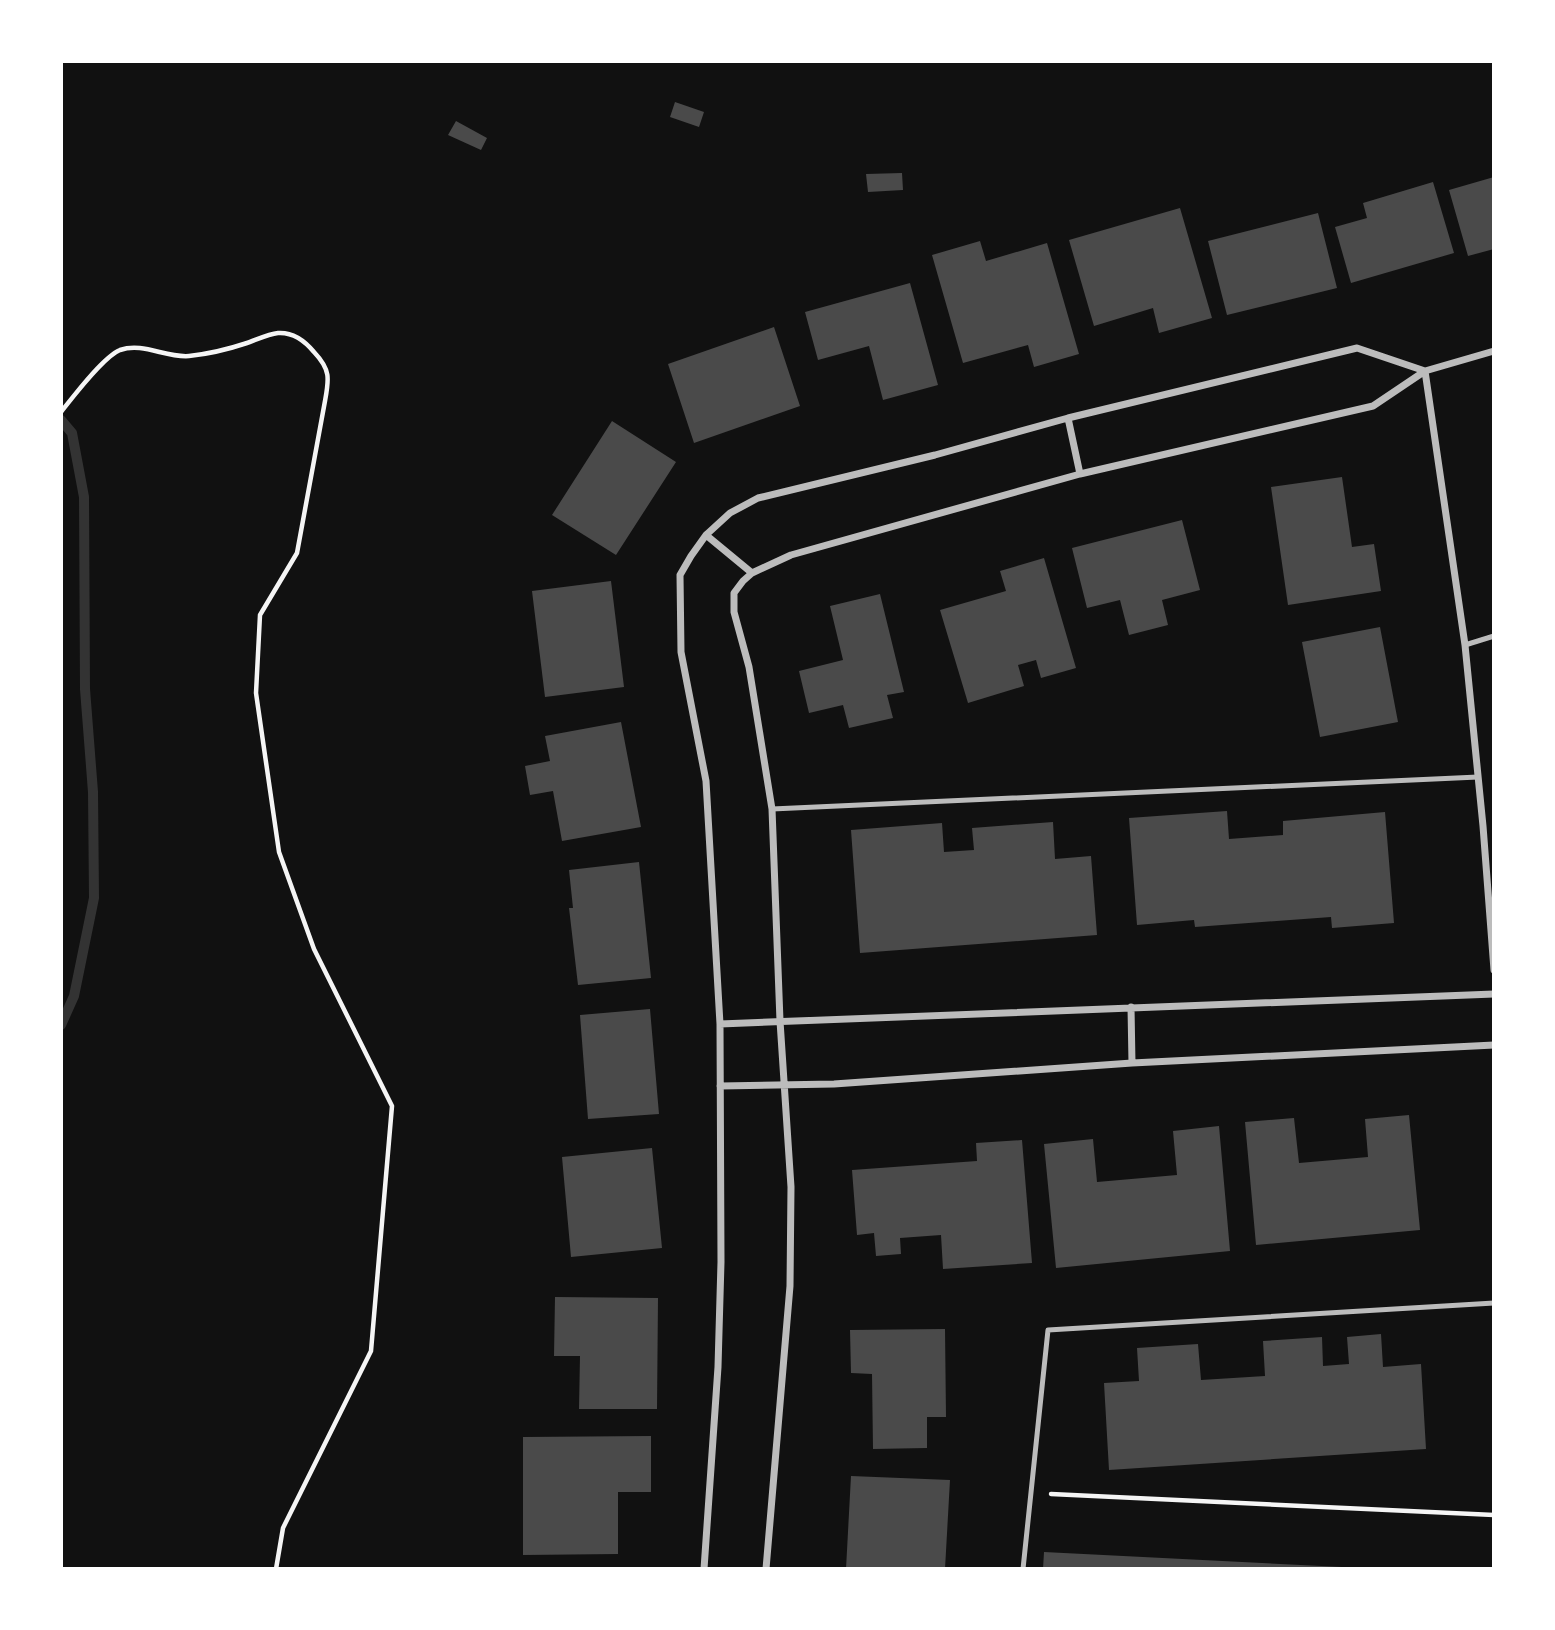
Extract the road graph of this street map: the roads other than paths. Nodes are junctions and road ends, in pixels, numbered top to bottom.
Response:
1 (1494, 351) edge
2 (1425, 371) junction
3 (1068, 418) junction
4 (1080, 474) junction
5 (706, 535) junction
6 (752, 573) junction
7 (1494, 636) edge
8 (1465, 645) junction
9 (1478, 777) junction
10 (772, 808) junction
11 (1494, 970) edge
12 (1494, 994) edge
13 (1131, 1007) junction
14 (780, 1021) junction
15 (720, 1024) junction
16 (1494, 1045) edge
17 (1132, 1063) junction
18 (720, 1086) junction
19 (784, 1086) junction
20 (1494, 1303) edge
21 (704, 1569) edge
22 (766, 1569) edge
23 (1023, 1569) edge

1 - 2 street
2 - 3 street
2 - 4 street
2 - 8 street
3 - 4 street
3 - 5 street
4 - 6 street
5 - 6 street
5 - 15 street
6 - 10 street
7 - 8 lane
8 - 9 street
9 - 10 lane
9 - 11 street
10 - 14 street
12 - 13 street
13 - 14 street
13 - 17 street
14 - 15 street
14 - 19 street
15 - 18 street
16 - 17 street
17 - 19 street
18 - 19 street
18 - 21 street
19 - 22 street
20 - 23 lane

